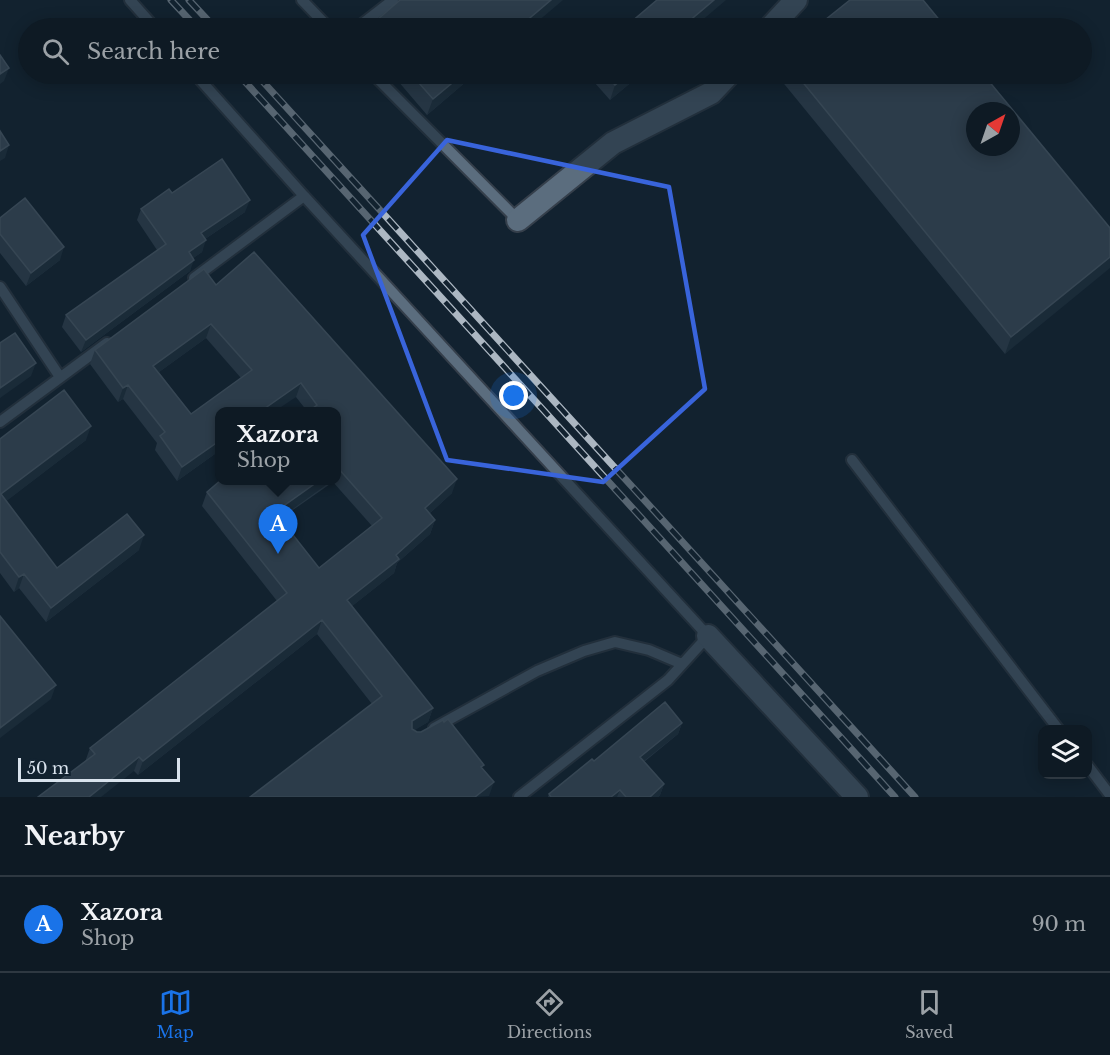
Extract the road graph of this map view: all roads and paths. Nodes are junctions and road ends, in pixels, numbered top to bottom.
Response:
1 (130, 0) edge
2 (302, 0) edge
3 (393, 0) edge
4 (796, 0) edge
5 (146, 18) edge
6 (320, 18) edge
7 (370, 18) edge
8 (779, 18) edge
9 (204, 84) edge
10 (384, 84) edge
11 (720, 84) edge
12 (304, 196) junction
13 (518, 220) joint
14 (182, 286) edge
15 (0, 287) edge
16 (117, 335) edge
17 (60, 377) junction
18 (0, 422) edge
19 (852, 460) dead end
20 (708, 636) junction
21 (682, 664) junction
22 (1056, 725) edge
23 (424, 733) edge
24 (1092, 771) edge
25 (1110, 795) edge
26 (519, 797) edge
27 (857, 797) edge

1 - 5 lane
2 - 6 lane
3 - 7 lane
4 - 8 street
9 - 12 lane
10 - 13 lane
11 - 13 street
12 - 14 lane
12 - 20 lane
15 - 17 lane
16 - 17 lane
17 - 18 lane
19 - 22 lane
20 - 21 lane
20 - 27 street
21 - 23 lane
21 - 26 lane
24 - 25 lane

